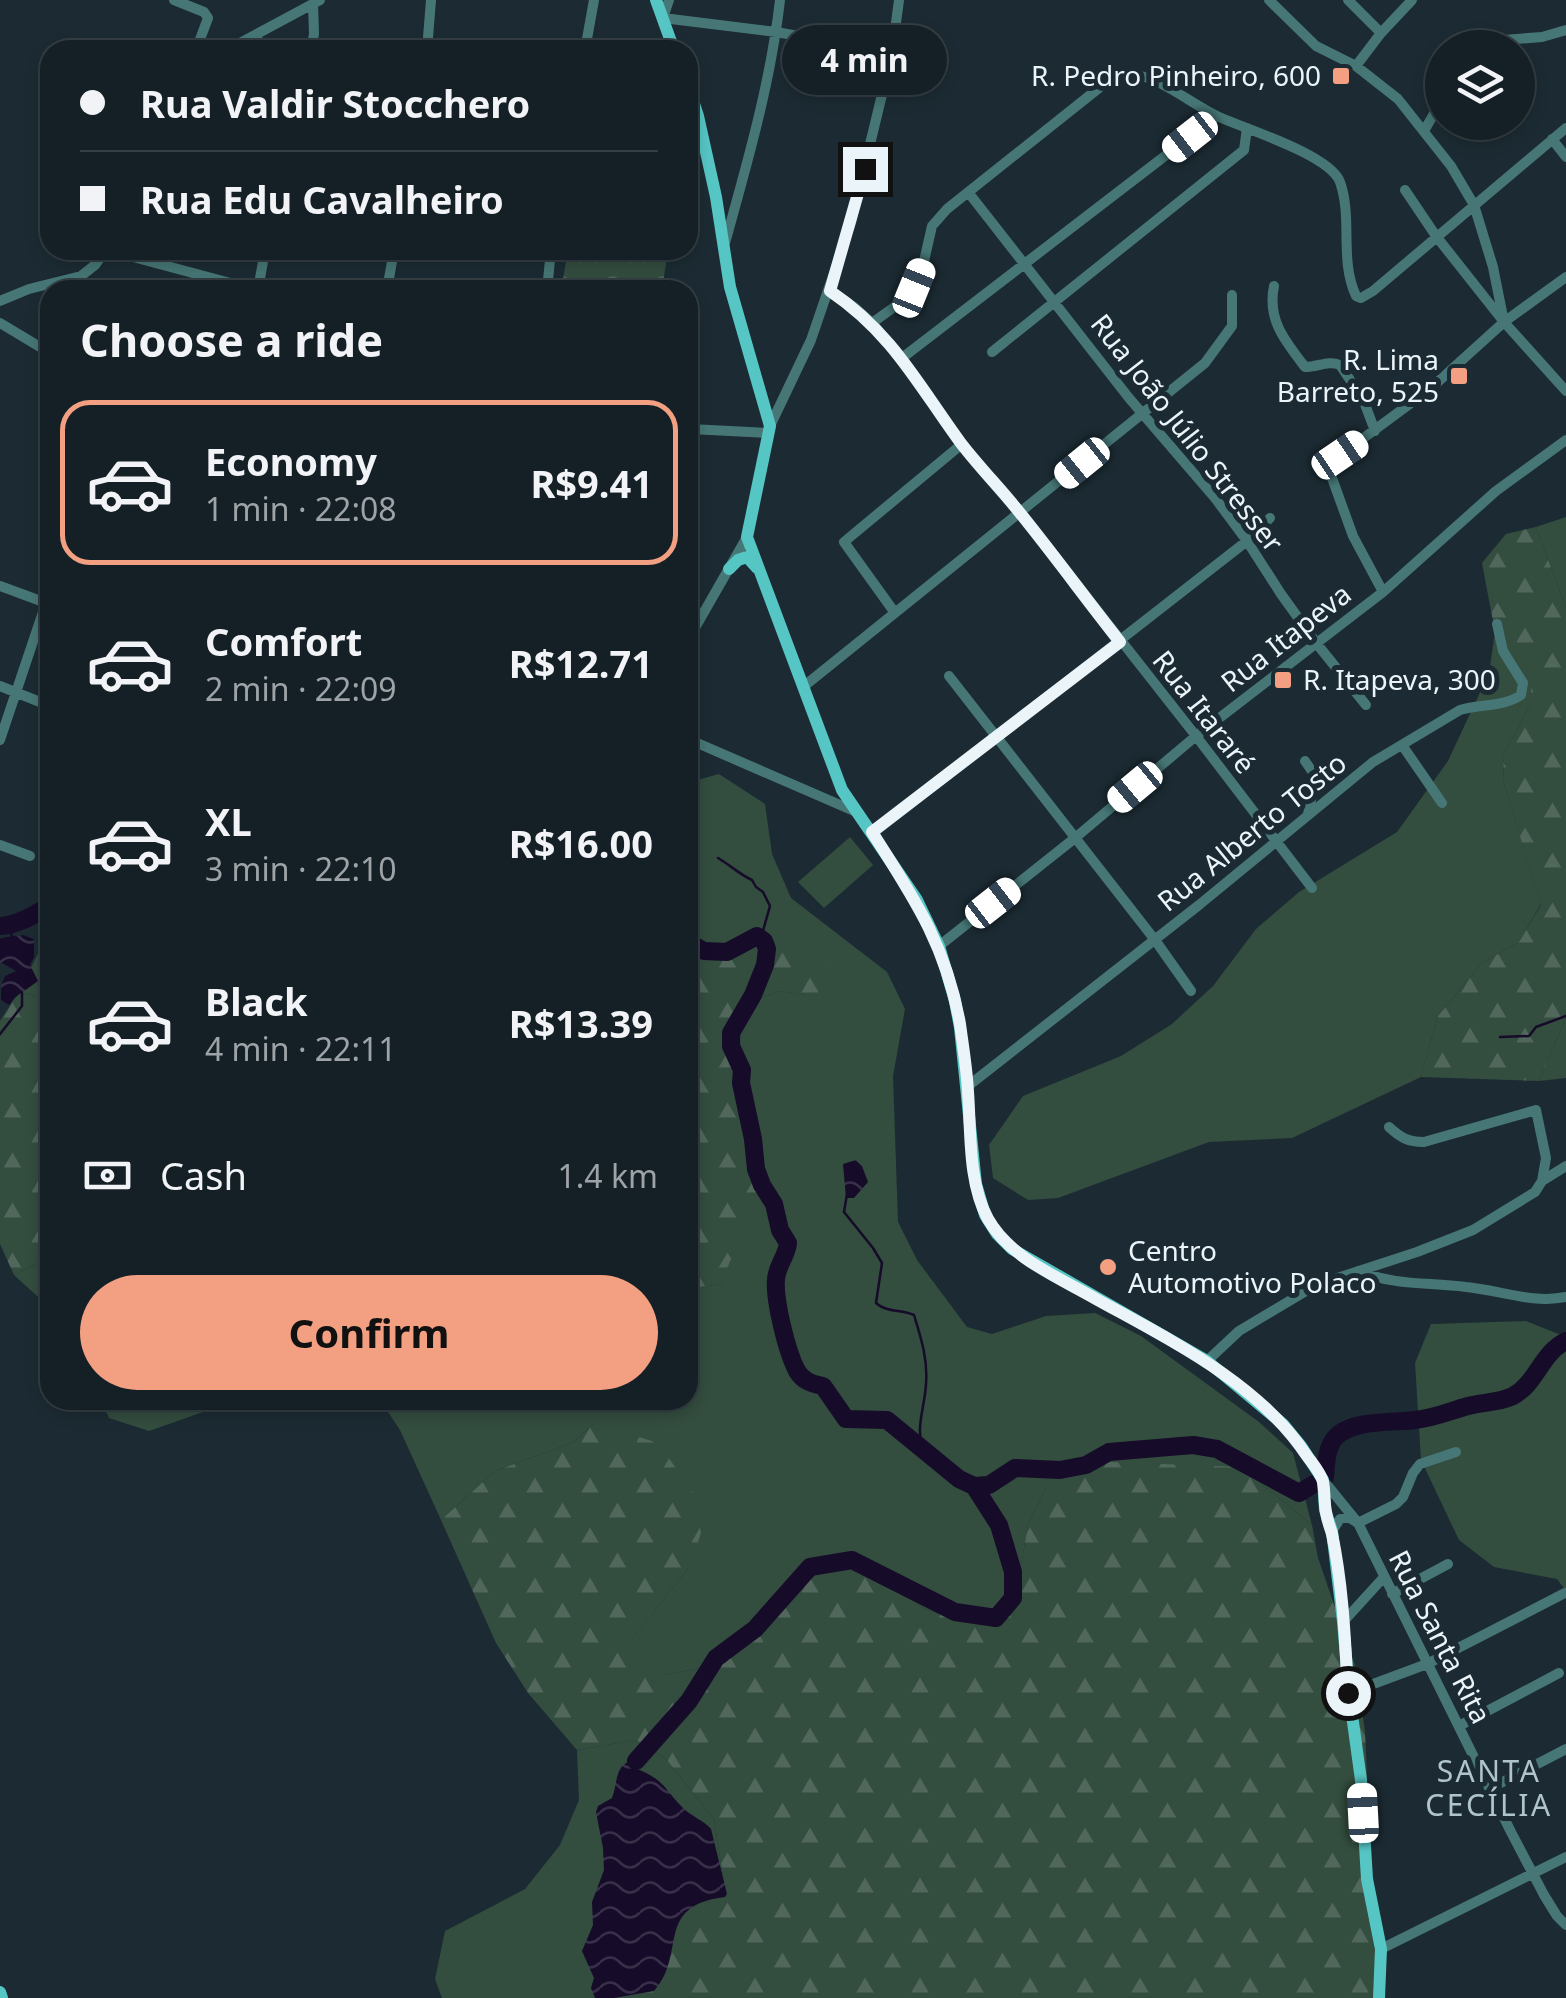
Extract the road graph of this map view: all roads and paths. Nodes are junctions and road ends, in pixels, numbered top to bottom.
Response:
1 (174, 0) edge
2 (431, 0) edge
3 (594, 0) edge
4 (656, 0) edge
5 (669, 0) edge
6 (780, 0) edge
7 (900, 0) edge
8 (1270, 0) edge
9 (1348, 0) edge
10 (1412, 0) edge
11 (316, 2) edge
12 (663, 18) junction
13 (1566, 30) edge
14 (776, 32) junction
15 (1381, 33) junction
16 (258, 34) junction
17 (1535, 39) edge
18 (200, 40) edge
19 (246, 40) edge
20 (256, 40) edge
21 (313, 40) edge
22 (428, 40) edge
23 (587, 40) edge
24 (671, 40) edge
25 (892, 53) junction
26 (1356, 66) junction
27 (698, 116) edge
28 (1217, 116) junction
29 (1247, 128) junction
30 (1566, 128) edge
31 (1424, 131) joint
32 (1552, 139) junction
33 (1566, 156) edge
34 (1405, 190) dead end
35 (968, 192) junction
36 (716, 196) junction
37 (738, 196) junction
38 (1474, 205) junction
39 (1436, 236) junction
40 (724, 246) junction
41 (99, 260) edge
42 (144, 260) edge
43 (1025, 264) junction
44 (1566, 277) edge
45 (65, 280) edge
46 (219, 280) edge
47 (40, 286) edge
48 (1274, 286) dead end
49 (830, 291) junction
50 (1232, 295) dead end
51 (0, 301) edge
52 (1056, 303) junction
53 (1504, 322) junction
54 (0, 323) edge
55 (872, 323) junction
56 (40, 347) edge
57 (992, 352) dead end
58 (902, 358) junction
59 (792, 384) junction
60 (760, 388) junction
61 (1566, 390) edge
62 (1144, 413) junction
63 (698, 429) edge
64 (769, 430) junction
65 (1375, 431) junction
66 (1565, 443) edge
67 (962, 444) junction
68 (1020, 512) junction
69 (1270, 518) dead end
70 (747, 538) junction
71 (1248, 540) junction
72 (729, 569) junction
73 (762, 574) junction
74 (0, 586) edge
75 (1383, 592) junction
76 (40, 601) edge
77 (895, 613) junction
78 (698, 623) edge
79 (1498, 624) dead end
80 (40, 626) edge
81 (1120, 642) junction
82 (1317, 644) junction
83 (949, 676) dead end
84 (0, 686) edge
85 (802, 687) junction
86 (16, 692) junction
87 (40, 702) edge
88 (1366, 705) dead end
89 (1196, 736) junction
90 (996, 738) junction
91 (0, 740) edge
92 (698, 743) edge
93 (1402, 745) junction
94 (1305, 762) dead end
95 (836, 777) junction
96 (821, 798) junction
97 (1442, 803) dead end
98 (854, 811) junction
99 (1308, 815) junction
100 (872, 832) junction
101 (1075, 838) junction
102 (1276, 841) junction
103 (0, 846) edge
104 (30, 856) dead end
105 (1312, 888) dead end
106 (1155, 940) junction
107 (939, 946) junction
108 (1191, 991) dead end
109 (968, 1086) junction
110 (1390, 1127) dead end
111 (1566, 1166) edge
112 (1542, 1181) junction
113 (1357, 1271) junction
114 (1566, 1297) edge
115 (1208, 1361) junction
116 (1456, 1452) dead end
117 (1323, 1480) junction
118 (1358, 1522) junction
119 (1332, 1532) junction
120 (1448, 1564) dead end
121 (1384, 1577) junction
122 (1564, 1592) edge
123 (1392, 1594) junction
124 (1344, 1622) junction
125 (1427, 1664) junction
126 (1559, 1673) dead end
127 (1348, 1693) junction
128 (1460, 1726) junction
129 (1566, 1749) edge
130 (1488, 1789) junction
131 (1566, 1857) edge
132 (1535, 1874) junction
133 (1566, 1925) edge
134 (1381, 1949) junction
135 (1379, 1998) edge

1 - 18 street
2 - 22 street
3 - 23 street
4 - 12 main road
5 - 12 street
6 - 14 street
7 - 25 street
8 - 26 street
9 - 15 street
10 - 15 street
11 - 16 street
11 - 21 street
12 - 14 street
12 - 24 main road
13 - 17 street
14 - 25 street
14 - 37 street
15 - 26 street
16 - 19 street
16 - 20 street
25 - 49 street
26 - 31 street
27 - 36 main road
28 - 29 street
28 - 35 street
28 - 43 street
29 - 39 street
29 - 52 street
30 - 32 street
31 - 38 street
32 - 33 street
32 - 38 street
34 - 39 street
35 - 43 street, Rua João Júlio Stresser
35 - 55 street
36 - 37 street
36 - 40 main road
37 - 40 street
38 - 39 street
38 - 53 street
39 - 53 street
40 - 60 main road
41 - 45 street
42 - 46 street
43 - 52 street, Rua João Júlio Stresser
43 - 58 street
44 - 53 street
47 - 51 street
48 - 65 street
49 - 55 street, Rua Itararé
49 - 59 street
50 - 62 street
52 - 57 street
52 - 62 street, Rua João Júlio Stresser
53 - 61 street
53 - 65 street
54 - 56 street
55 - 58 street, Rua Itararé
58 - 67 street, Rua Itararé
59 - 60 street
59 - 64 street
60 - 64 main road
62 - 68 street
62 - 71 street, Rua João Júlio Stresser
63 - 64 street
64 - 70 main road
65 - 75 street
66 - 75 street, Rua Itapeva
67 - 68 street, Rua Itararé
67 - 77 street
68 - 77 street
68 - 81 street, Rua Itararé
69 - 71 street
70 - 72 street
70 - 73 main road
71 - 81 street
71 - 82 street, Rua João Júlio Stresser
72 - 73 main road
72 - 78 street
73 - 85 main road
74 - 76 street
75 - 82 street, Rua Itapeva
77 - 85 street
79 - 93 street, Rua Alberto Tosto
80 - 86 street
81 - 89 street, Rua Itararé
81 - 90 street
82 - 88 street, Rua João Júlio Stresser
82 - 89 street, Rua Itapeva
83 - 90 street
84 - 86 street
85 - 95 main road
86 - 87 street
86 - 91 street
89 - 101 street, Rua Itapeva
89 - 102 street, Rua Itararé
90 - 100 street
90 - 101 street
92 - 96 street
93 - 97 street
93 - 99 street, Rua Alberto Tosto
94 - 99 street
95 - 96 street
95 - 98 main road
96 - 98 street
98 - 100 main road
99 - 102 street, Rua Alberto Tosto
100 - 107 main road
101 - 106 street
101 - 107 street, Rua Itapeva
102 - 105 street, Rua Itararé
102 - 106 street, Rua Alberto Tosto
103 - 104 street
106 - 108 street
106 - 109 street, Rua Alberto Tosto
107 - 109 main road
109 - 115 main road
110 - 112 street
111 - 112 street
112 - 113 street
113 - 114 street
113 - 115 street
115 - 117 main road
116 - 118 street
117 - 118 street, Rua Santa Rita
117 - 119 main road
118 - 119 street
118 - 121 street, Rua Santa Rita
119 - 124 main road
120 - 123 street
121 - 123 street, Rua Santa Rita
121 - 124 street
122 - 125 street
123 - 125 street, Rua Santa Rita
124 - 127 main road
125 - 127 street
125 - 128 street, Rua Santa Rita
126 - 128 street
127 - 134 main road
128 - 130 street, Rua Santa Rita
129 - 130 street
130 - 132 street, Rua Santa Rita
131 - 132 street
132 - 133 street, Rua Santa Rita
132 - 134 street
134 - 135 main road

